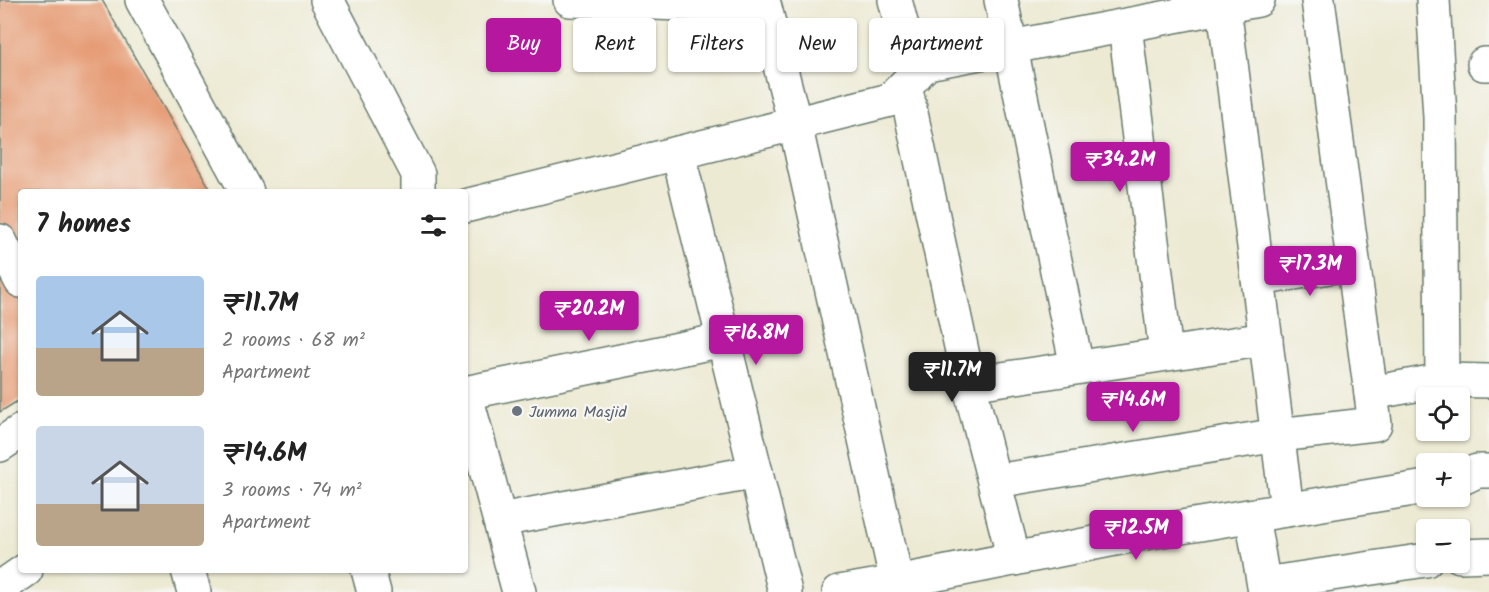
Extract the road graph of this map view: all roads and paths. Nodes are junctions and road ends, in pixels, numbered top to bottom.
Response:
1 (142, 0) edge
2 (327, 0) edge
3 (570, 0) edge
4 (895, 0) edge
5 (1002, 0) edge
6 (1258, 0) edge
7 (1318, 0) edge
8 (1433, 0) edge
9 (764, 3) edge
10 (1224, 7) junction
11 (1125, 26) junction
12 (1011, 47) junction
13 (910, 80) junction
14 (795, 124) junction
15 (678, 153) junction
16 (245, 189) edge
17 (418, 189) edge
18 (468, 205) edge
19 (0, 241) edge
20 (1353, 263) junction
21 (18, 275) edge
22 (1258, 279) junction
23 (1266, 339) junction
24 (723, 340) junction
25 (1166, 353) junction
26 (1077, 367) junction
27 (1442, 380) junction
28 (1489, 381) edge
29 (969, 384) junction
30 (468, 392) edge
31 (1371, 393) junction
32 (468, 404) edge
33 (18, 433) edge
34 (1278, 435) junction
35 (0, 445) edge
36 (1489, 471) edge
37 (756, 472) junction
38 (1470, 474) edge
39 (996, 481) junction
40 (1416, 490) edge
41 (1287, 510) junction
42 (1252, 516) junction
43 (500, 520) junction
44 (1489, 555) edge
45 (1470, 556) edge
46 (1014, 559) junction
47 (1416, 562) edge
48 (22, 573) edge
49 (189, 573) edge
50 (369, 573) edge
51 (898, 587) edge
52 (0, 588) edge
53 (1264, 588) edge
54 (194, 592) edge
55 (374, 592) edge
56 (519, 592) edge
57 (784, 592) edge
58 (839, 592) edge

1 - 16 street
2 - 17 street
3 - 9 street
4 - 13 street
5 - 12 street
6 - 10 street
7 - 20 street
8 - 27 street
9 - 14 street
10 - 11 street
10 - 22 street
11 - 12 street
11 - 25 street
12 - 13 street
12 - 26 street
13 - 14 street
13 - 29 street
14 - 15 street
14 - 51 street
15 - 18 street
15 - 24 street
19 - 21 street
20 - 22 street
20 - 31 street
22 - 23 street
23 - 25 street
23 - 34 street
24 - 30 street
24 - 37 street
25 - 26 street
26 - 29 street
27 - 28 street
27 - 31 street
29 - 39 street
31 - 34 street
32 - 43 street
33 - 35 street
34 - 39 street
34 - 41 street
36 - 38 street
37 - 43 street
37 - 57 street
39 - 46 street
40 - 41 street
41 - 42 street
42 - 46 street
42 - 53 street
43 - 56 street
44 - 45 street
46 - 51 street
47 - 53 street
48 - 52 street
49 - 54 street
50 - 55 street
51 - 58 street

